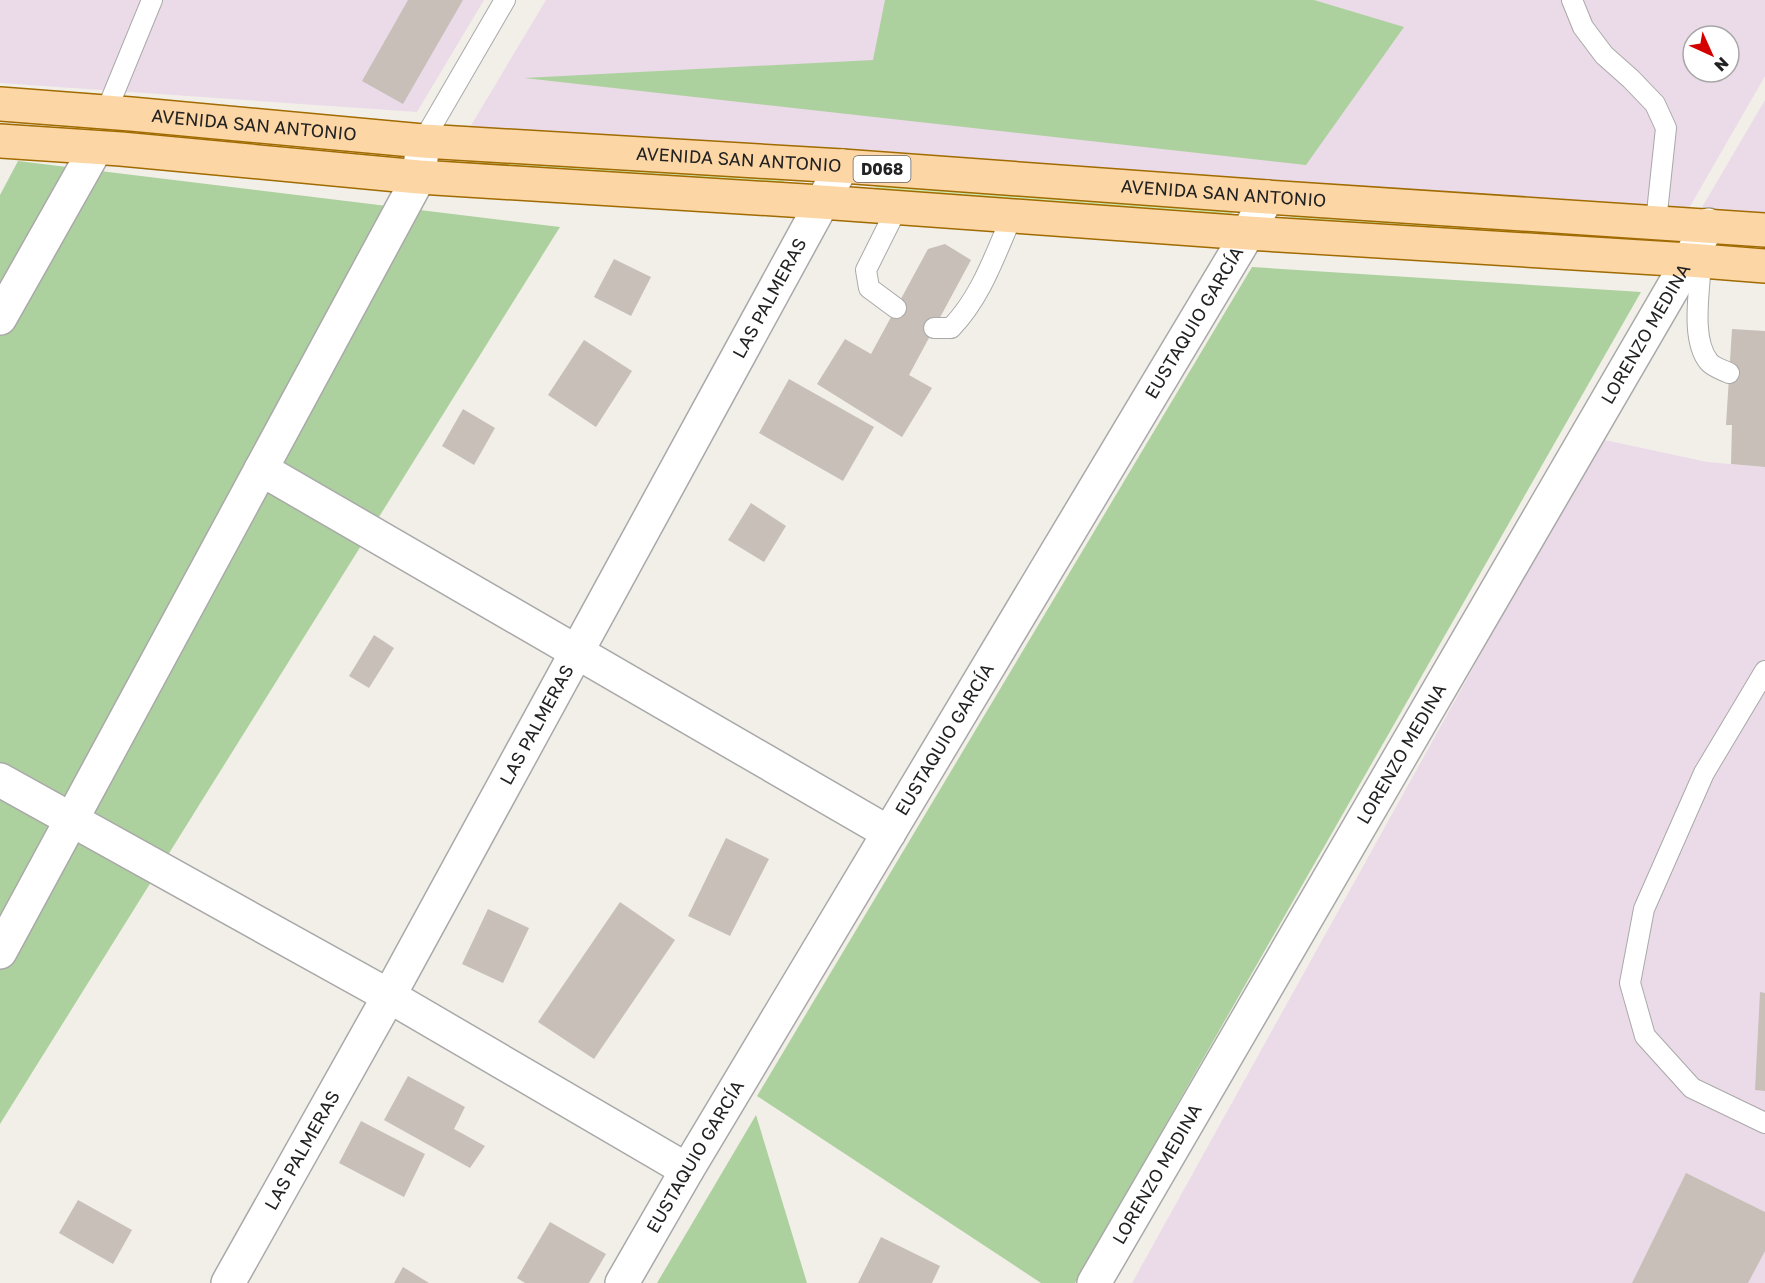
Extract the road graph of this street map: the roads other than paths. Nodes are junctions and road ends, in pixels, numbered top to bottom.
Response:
1 (152, 0) edge
2 (505, 0) edge
3 (1572, 0) edge
4 (0, 104) edge
5 (106, 112) junction
6 (0, 141) edge
7 (423, 141) junction
8 (96, 148) junction
9 (842, 166) junction
10 (419, 177) junction
11 (1267, 197) junction
12 (821, 202) junction
13 (897, 208) junction
14 (1012, 216) junction
15 (1656, 222) junction
16 (1708, 225) junction
17 (1765, 230) edge
18 (1248, 233) junction
19 (1695, 260) junction
20 (1765, 266) edge
21 (896, 308) dead end
22 (0, 318) edge
23 (934, 327) dead end
24 (1729, 373) dead end
25 (261, 469) junction
26 (576, 652) junction
27 (1765, 671) edge
28 (0, 780) edge
29 (72, 819) junction
30 (889, 833) junction
31 (0, 952) edge
32 (389, 996) junction
33 (1765, 1123) edge
34 (687, 1170) junction
35 (228, 1283) edge
36 (622, 1283) edge
37 (1094, 1283) edge

1 - 5 lane
2 - 7 lane
3 - 15 lane
4 - 5 main road, AVENIDA SAN ANTONIO / D068
5 - 7 main road, AVENIDA SAN ANTONIO / D068
6 - 8 main road, AVENIDA SAN ANTONIO / D068
7 - 9 main road, AVENIDA SAN ANTONIO / D068
7 - 10 street
8 - 10 main road, AVENIDA SAN ANTONIO / D068
8 - 22 street
9 - 11 main road, AVENIDA SAN ANTONIO / D068
9 - 12 street, LAS PALMERAS
10 - 12 main road, AVENIDA SAN ANTONIO / D068
10 - 25 street
11 - 15 main road, AVENIDA SAN ANTONIO / D068
11 - 18 street, EUSTAQUIO GARCÍA
12 - 13 main road, AVENIDA SAN ANTONIO / D068
12 - 26 street, LAS PALMERAS
13 - 14 main road, AVENIDA SAN ANTONIO / D068
13 - 21 lane
14 - 18 main road, AVENIDA SAN ANTONIO / D068
14 - 23 lane
15 - 16 main road, AVENIDA SAN ANTONIO / D068
16 - 17 main road, AVENIDA SAN ANTONIO / D068
16 - 19 street, LORENZO MEDINA
18 - 19 main road, AVENIDA SAN ANTONIO / D068
18 - 30 street, EUSTAQUIO GARCÍA
19 - 20 main road, AVENIDA SAN ANTONIO / D068
19 - 24 lane
19 - 37 street, LORENZO MEDINA
25 - 26 street
25 - 29 street
26 - 30 street
26 - 32 street, LAS PALMERAS
27 - 33 lane
28 - 29 street
29 - 31 street
29 - 32 street
30 - 34 street, EUSTAQUIO GARCÍA
32 - 34 street
32 - 35 street, LAS PALMERAS
34 - 36 street, EUSTAQUIO GARCÍA

